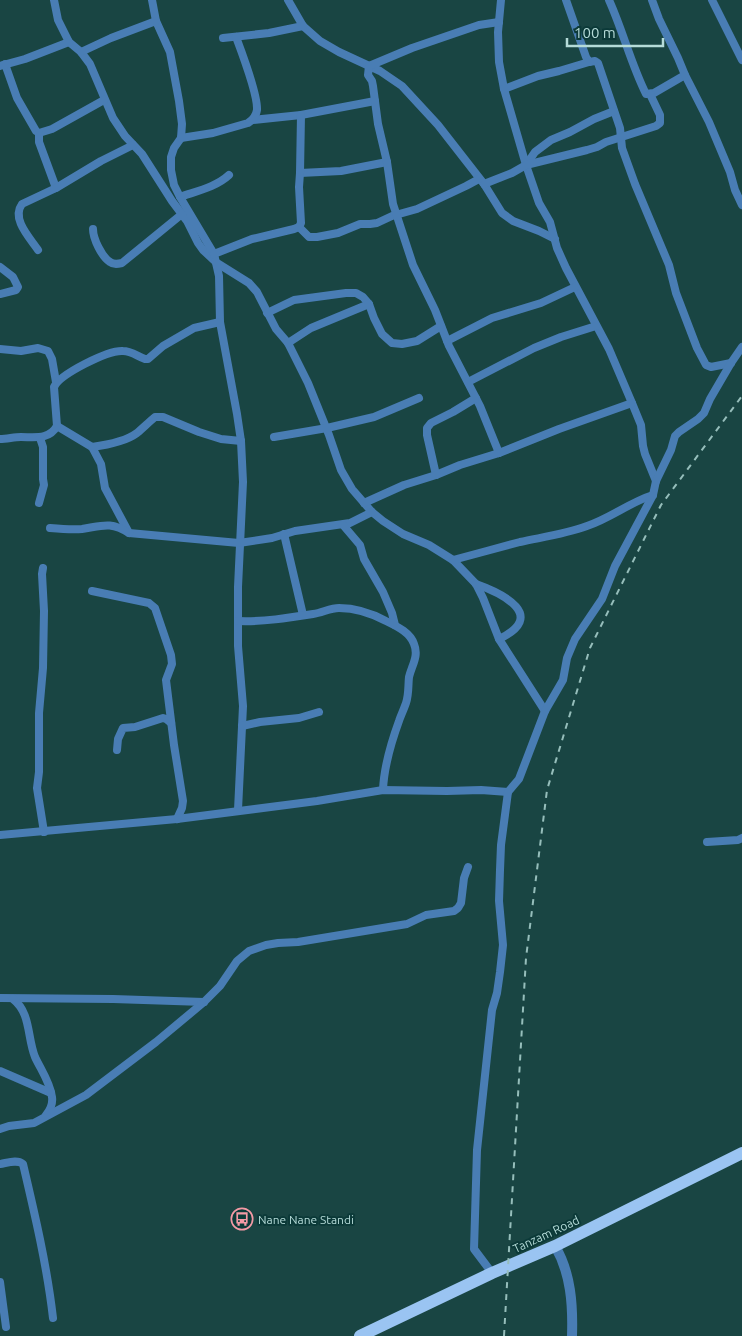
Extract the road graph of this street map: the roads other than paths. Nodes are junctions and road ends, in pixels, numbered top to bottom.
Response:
1 (54, 0) edge
2 (152, 0) edge
3 (288, 0) edge
4 (501, 0) edge
5 (566, 0) edge
6 (609, 0) edge
7 (652, 0) edge
8 (712, 0) edge
9 (156, 21) junction
10 (500, 22) junction
11 (302, 26) junction
12 (236, 37) junction
13 (223, 38) dead end
14 (69, 42) junction
15 (81, 52) junction
16 (742, 60) edge
17 (588, 62) junction
18 (3, 65) edge
19 (368, 66) junction
20 (685, 75) junction
21 (504, 90) junction
22 (650, 94) junction
23 (104, 100) junction
24 (375, 101) junction
25 (614, 111) junction
26 (301, 115) junction
27 (253, 120) junction
28 (39, 133) junction
29 (621, 137) junction
30 (181, 138) junction
31 (133, 145) junction
32 (387, 162) junction
33 (526, 166) junction
34 (300, 173) junction
35 (229, 175) dead end
36 (482, 182) junction
37 (56, 188) junction
38 (180, 197) junction
39 (742, 205) edge
40 (182, 214) junction
41 (397, 215) junction
42 (299, 227) junction
43 (93, 229) dead end
44 (554, 239) junction
45 (38, 250) dead end
46 (214, 254) junction
47 (217, 263) junction
48 (0, 267) edge
49 (576, 287) junction
50 (0, 294) edge
51 (369, 304) junction
52 (267, 313) junction
53 (220, 322) junction
54 (441, 326) junction
55 (596, 326) junction
56 (447, 341) junction
57 (288, 343) junction
58 (742, 347) edge
59 (0, 349) edge
60 (731, 363) junction
61 (56, 382) junction
62 (468, 382) junction
63 (419, 398) dead end
64 (476, 398) junction
65 (632, 403) junction
66 (57, 426) junction
67 (327, 428) junction
68 (274, 437) dead end
69 (40, 438) junction
70 (0, 439) edge
71 (241, 441) junction
72 (92, 447) junction
73 (498, 453) junction
74 (436, 475) junction
75 (656, 481) junction
76 (653, 495) junction
77 (39, 503) dead end
78 (364, 503) junction
79 (372, 512) junction
80 (342, 525) junction
81 (50, 528) dead end
82 (128, 533) junction
83 (284, 534) junction
84 (239, 543) junction
85 (453, 560) junction
86 (43, 568) dead end
87 (476, 584) junction
88 (92, 591) dead end
89 (304, 615) junction
90 (238, 621) junction
91 (395, 625) junction
92 (499, 640) junction
93 (545, 711) junction
94 (319, 712) dead end
95 (171, 723) junction
96 (242, 726) junction
97 (117, 750) dead end
98 (383, 790) junction
99 (508, 792) junction
100 (238, 810) junction
101 (176, 819) junction
102 (44, 832) junction
103 (0, 835) edge
104 (741, 840) edge
105 (706, 842) dead end
106 (468, 867) dead end
107 (0, 998) edge
108 (13, 999) junction
109 (204, 1002) junction
110 (0, 1071) edge
111 (51, 1093) junction
112 (43, 1118) junction
113 (0, 1129) edge
114 (742, 1153) edge
115 (0, 1164) edge
116 (555, 1246) junction
117 (492, 1273) junction
118 (0, 1282) edge
119 (53, 1318) dead end
120 (6, 1327) dead end
121 (360, 1336) edge
122 (572, 1336) edge

1 - 14 street
2 - 9 street
3 - 11 street
4 - 10 street
5 - 17 street
6 - 22 street
7 - 20 street
8 - 16 street
9 - 15 street
9 - 30 street
10 - 19 street
10 - 21 street
11 - 12 street
11 - 19 street
12 - 13 street
12 - 27 street
14 - 15 street
14 - 18 street
15 - 23 street
17 - 21 street
17 - 25 street
18 - 28 street
19 - 24 street
19 - 36 street
20 - 22 street
20 - 39 street
21 - 33 street
22 - 29 street
23 - 28 street
23 - 31 street
24 - 26 street
24 - 32 street
25 - 29 street
25 - 33 street
26 - 27 street
26 - 34 street
27 - 30 street
28 - 37 street
29 - 33 street
29 - 60 street
30 - 38 street
31 - 37 street
31 - 40 street
32 - 34 street
32 - 41 street
33 - 36 street
33 - 44 street
34 - 42 street
35 - 38 street
36 - 41 street
36 - 44 street
37 - 45 street
38 - 46 street
40 - 43 street
40 - 47 street
41 - 42 street
41 - 54 street
42 - 46 street
44 - 49 street
46 - 47 street
47 - 52 street
47 - 53 street
48 - 50 street
49 - 55 street
49 - 56 street
51 - 52 street
51 - 54 street
51 - 57 street
52 - 57 street
53 - 61 street
53 - 71 street
54 - 56 street
55 - 62 street
55 - 65 street
56 - 62 street
57 - 67 street
58 - 60 street
59 - 61 street
60 - 75 street
61 - 66 street
62 - 64 street
63 - 67 street
64 - 73 street
64 - 74 street
65 - 73 street
65 - 75 street
66 - 69 street
66 - 72 street
67 - 68 street
67 - 78 street
69 - 70 street
69 - 77 street
71 - 72 street
71 - 84 street
72 - 82 street
73 - 74 street
74 - 78 street
75 - 76 street
76 - 85 street
76 - 93 street
78 - 79 street
79 - 80 street
79 - 85 street
80 - 83 street
80 - 91 street
81 - 82 street
82 - 84 street
83 - 84 street
83 - 89 street
84 - 90 street
85 - 87 street
86 - 102 street
87 - 92 street
87 - 92 street
88 - 95 street
89 - 90 street
89 - 91 street
90 - 96 street
91 - 98 street
92 - 93 street
93 - 99 street
94 - 96 street
95 - 97 street
95 - 101 street
96 - 100 street
98 - 99 street
98 - 100 street
99 - 117 street
100 - 101 street
101 - 102 street
102 - 103 street
104 - 105 street
106 - 109 street
107 - 108 street
108 - 109 street
108 - 111 street
109 - 112 street
110 - 111 street
111 - 112 street
112 - 113 street
114 - 116 highway, Tanzam Road
115 - 119 street
116 - 117 highway, Tanzam Road
116 - 122 street
117 - 121 highway, Tanzam Road
118 - 120 street

